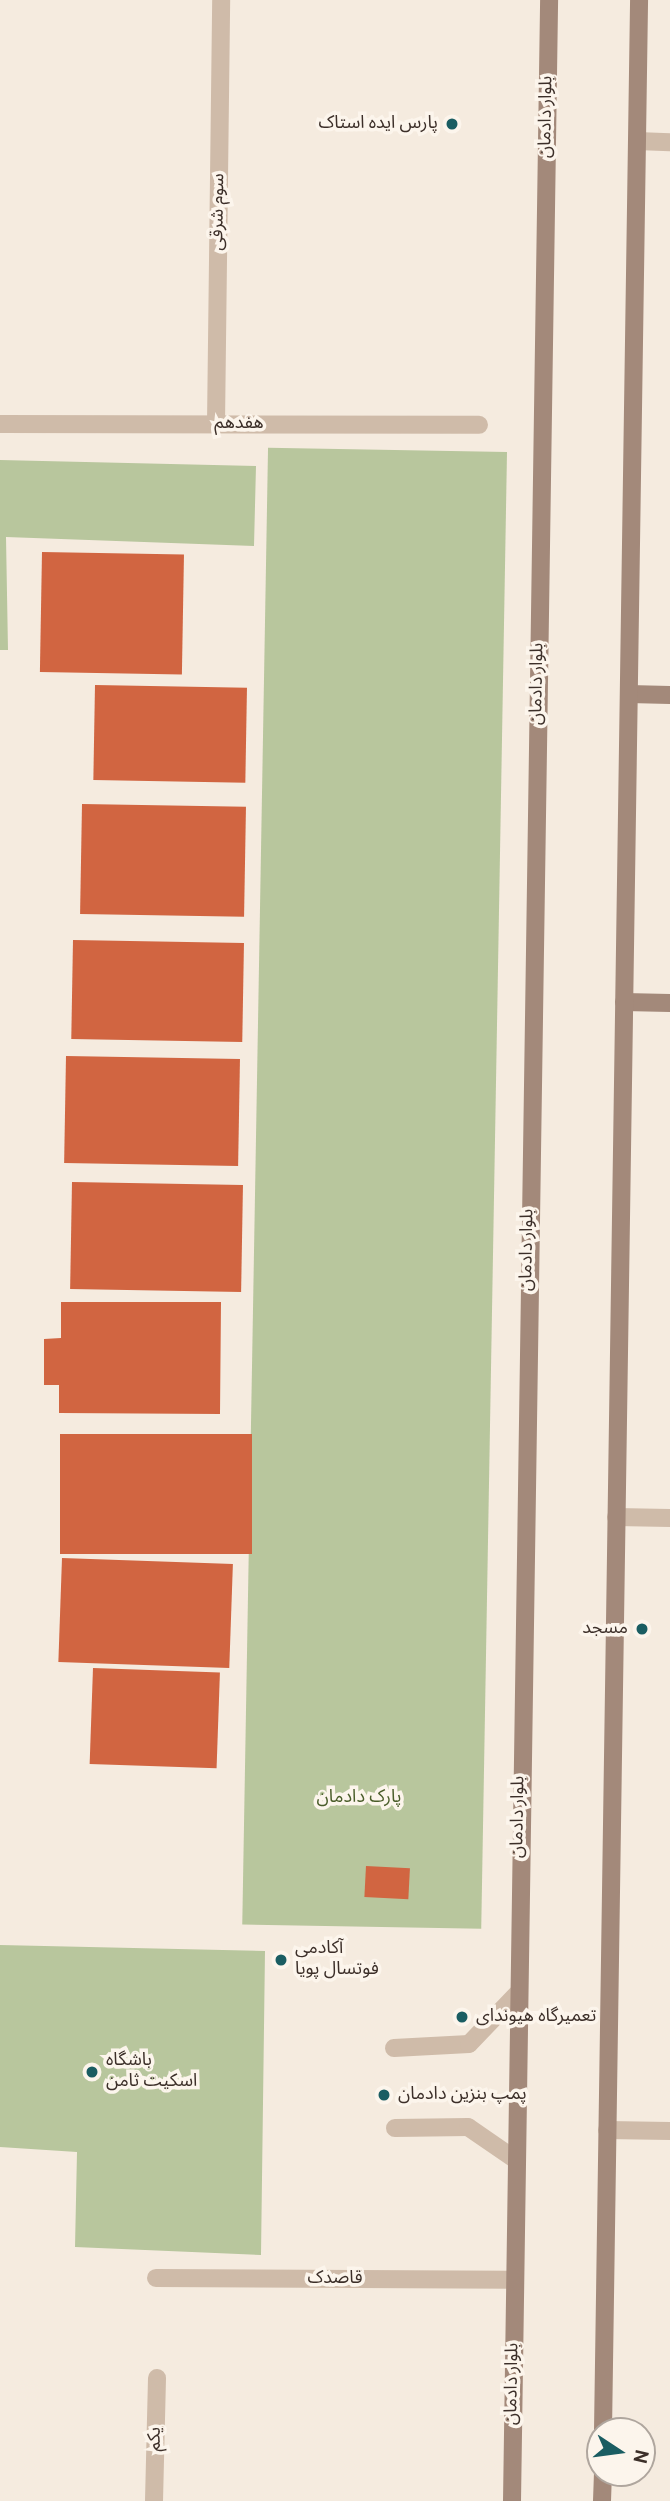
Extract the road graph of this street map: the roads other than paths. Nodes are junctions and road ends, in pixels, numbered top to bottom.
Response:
1 (221, 0) edge
2 (550, 0) edge
3 (639, 0) edge
4 (637, 141) junction
5 (670, 142) edge
6 (0, 424) edge
7 (216, 424) junction
8 (479, 425) dead end
9 (629, 694) junction
10 (670, 695) edge
11 (624, 1002) junction
12 (670, 1003) edge
13 (616, 1517) junction
14 (670, 1518) edge
15 (517, 1994) junction
16 (394, 2048) dead end
17 (395, 2129) dead end
18 (607, 2130) junction
19 (670, 2131) edge
20 (516, 2160) junction
21 (156, 2278) dead end
22 (514, 2280) junction
23 (157, 2378) dead end
24 (603, 2417) edge
25 (155, 2501) edge
26 (512, 2501) edge

1 - 7 street, سوم شرقی
2 - 15 main road, بلوار دادمان
3 - 4 main road
4 - 5 street
4 - 9 main road
6 - 7 street, هفدهم
7 - 8 street, هفدهم
9 - 10 main road
9 - 11 main road
11 - 12 main road
11 - 13 main road
13 - 14 street
13 - 18 main road
15 - 16 street
15 - 20 main road, بلوار دادمان
17 - 20 street
18 - 19 street
18 - 24 main road
20 - 22 main road, بلوار دادمان
21 - 22 street, قاصدک
22 - 26 main road, بلوار دادمان
23 - 25 street, یکم

